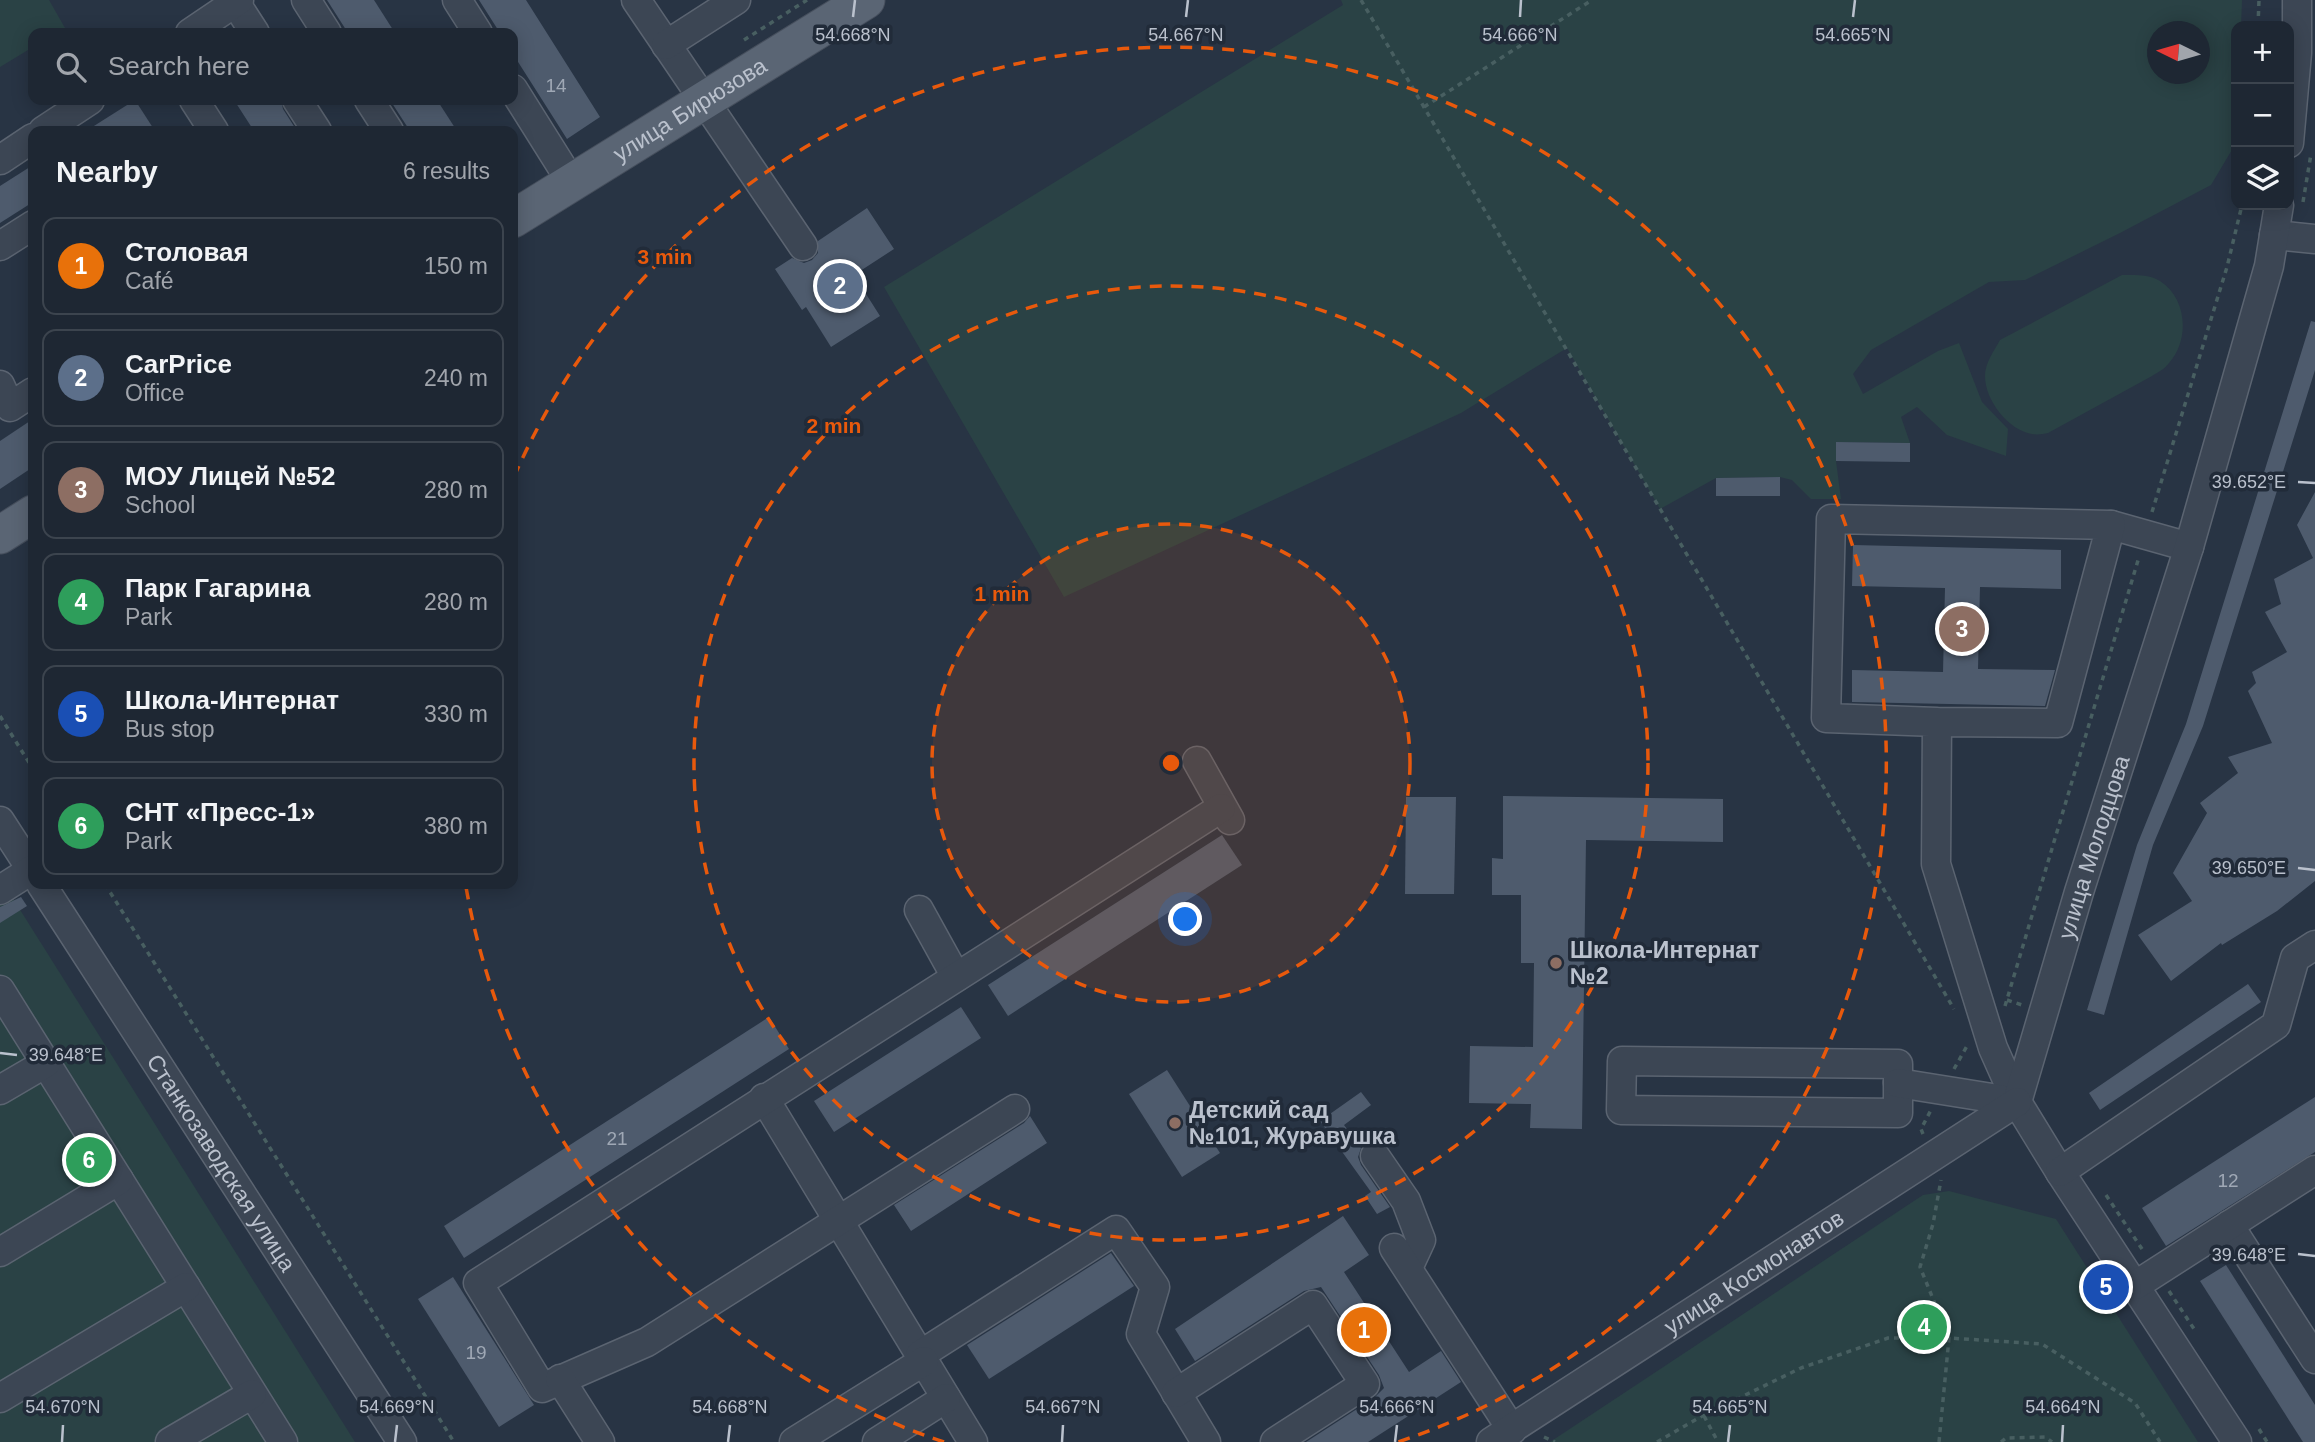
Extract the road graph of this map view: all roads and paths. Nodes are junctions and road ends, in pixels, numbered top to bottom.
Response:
1 (306, 0) edge
2 (457, 0) edge
3 (636, 0) edge
4 (736, 0) edge
5 (866, 0) edge
6 (1360, 0) edge
7 (1592, 0) edge
8 (2259, 0) edge
9 (2297, 0) edge
10 (237, 1) edge
11 (2258, 21) edge
12 (2315, 23) edge
13 (197, 28) edge
14 (252, 28) edge
15 (324, 28) edge
16 (475, 28) edge
17 (666, 45) junction
18 (2302, 66) edge
19 (518, 97) edge
20 (704, 102) junction
21 (82, 105) edge
22 (300, 105) edge
23 (372, 105) edge
24 (1424, 107) junction
25 (51, 126) edge
26 (314, 126) edge
27 (386, 126) edge
28 (28, 141) edge
29 (2301, 144) edge
30 (0, 160) edge
31 (572, 183) junction
32 (2294, 185) edge
33 (2241, 210) edge
34 (2289, 210) edge
35 (518, 216) edge
36 (28, 228) edge
37 (2274, 235) junction
38 (2315, 239) edge
39 (0, 246) edge
40 (803, 246) dead end
41 (0, 385) edge
42 (28, 395) edge
43 (28, 517) edge
44 (2111, 525) junction
45 (0, 535) edge
46 (2145, 535) junction
47 (2189, 547) junction
48 (0, 716) edge
49 (1937, 722) junction
50 (28, 761) edge
51 (1197, 761) dead end
52 (0, 821) edge
53 (28, 863) edge
54 (28, 877) edge
55 (45, 889) edge
56 (108, 889) edge
57 (0, 890) edge
58 (919, 910) dead end
59 (2315, 945) edge
60 (956, 976) junction
61 (0, 990) edge
62 (1957, 1014) dead end
63 (1993, 1048) junction
64 (46, 1063) junction
65 (1898, 1083) junction
66 (0, 1090) edge
67 (1942, 1090) junction
68 (764, 1098) junction
69 (2017, 1102) junction
70 (1015, 1109) dead end
71 (1376, 1156) dead end
72 (1933, 1157) junction
73 (2315, 1170) edge
74 (2060, 1172) junction
75 (119, 1180) junction
76 (2104, 1192) dead end
77 (838, 1221) junction
78 (2229, 1225) junction
79 (0, 1252) edge
80 (2147, 1279) junction
81 (186, 1287) junction
82 (1950, 1338) junction
83 (2201, 1340) dead end
84 (922, 1358) junction
85 (2315, 1359) edge
86 (560, 1378) junction
87 (1176, 1393) junction
88 (252, 1394) junction
89 (0, 1398) edge
90 (946, 1398) junction
91 (1704, 1415) junction
92 (2245, 1431) edge
93 (1502, 1436) edge
94 (170, 1442) edge
95 (283, 1442) edge
96 (401, 1442) edge
97 (454, 1442) edge
98 (600, 1442) edge
99 (794, 1442) edge
100 (877, 1442) edge
101 (973, 1442) edge
102 (1206, 1442) edge
103 (1275, 1442) edge
104 (1657, 1442) edge
105 (1718, 1442) edge
106 (1938, 1442) edge
107 (2001, 1442) edge
108 (2052, 1442) edge
109 (2160, 1442) edge
110 (2267, 1442) edge

1 - 15 street
2 - 16 street
3 - 17 street
4 - 17 street
5 - 20 main road, улица Бирюзова
6 - 24 path
7 - 24 path
8 - 11 path
9 - 18 street
10 - 13 street
10 - 14 street
12 - 18 street
17 - 20 street
18 - 29 street
19 - 31 street
20 - 31 main road, улица Бирюзова
20 - 40 street
21 - 25 street
22 - 26 street
23 - 27 street
24 - 62 path
28 - 30 street
29 - 32 path
31 - 35 main road, улица Бирюзова
33 - 46 path
34 - 37 street, улица Молодцова
36 - 39 street
37 - 38 street
37 - 47 street, улица Молодцова
41 - 42 street
43 - 45 main road
44 - 46 street
44 - 49 street
44 - 49 street
46 - 47 street
46 - 63 path
47 - 69 street, улица Молодцова
48 - 50 path
49 - 63 street
51 - 60 street
52 - 53 street, Станкозаводская улица
54 - 57 street
55 - 96 street, Станкозаводская улица
56 - 97 path
58 - 60 street
59 - 74 street
60 - 68 street
61 - 64 street
63 - 67 path
63 - 69 street
64 - 66 street
64 - 75 street
65 - 65 street
65 - 67 street
67 - 69 street
67 - 72 path
68 - 77 street
68 - 86 street
69 - 72 street, улица Космонавтов
69 - 74 street
70 - 77 street
71 - 93 street
72 - 82 path
72 - 93 street, улица Космонавтов
73 - 78 street
74 - 80 street
75 - 79 street
75 - 81 street
76 - 80 path
77 - 84 street
77 - 86 street
78 - 80 street
78 - 85 street
80 - 83 path
80 - 92 street
81 - 88 street
81 - 89 street
82 - 91 path
82 - 106 path
82 - 109 path
84 - 87 street
84 - 90 street
84 - 99 street
86 - 98 street
87 - 102 street
87 - 103 street
88 - 94 street
88 - 95 street
90 - 100 street
90 - 101 street
91 - 104 path
91 - 105 path
92 - 110 path
107 - 108 path

